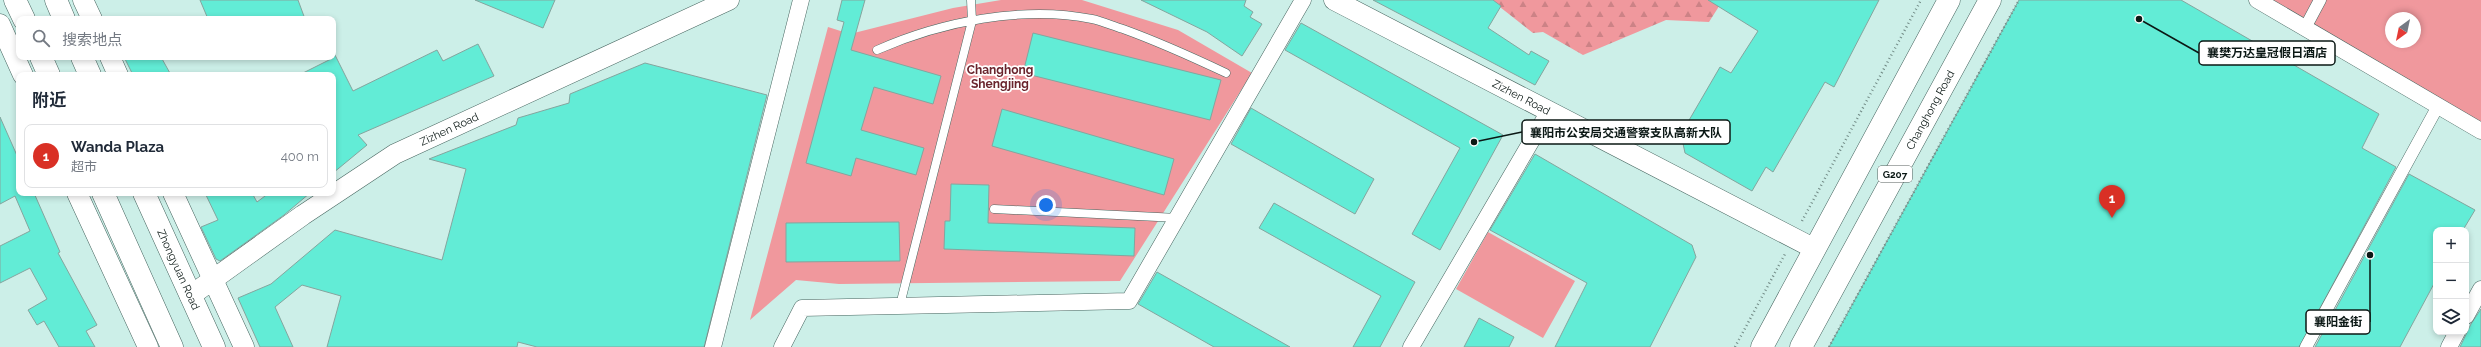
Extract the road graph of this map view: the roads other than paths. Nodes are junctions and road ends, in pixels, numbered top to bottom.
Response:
1 (56, 0) edge
2 (83, 0) edge
3 (729, 0) edge
4 (801, 0) edge
5 (971, 0) edge
6 (1303, 0) edge
7 (1334, 0) edge
8 (1948, 0) edge
9 (1990, 0) edge
10 (2256, 0) edge
11 (2320, 0) edge
12 (63, 16) edge
13 (91, 16) edge
14 (972, 21) junction
15 (0, 24) edge
16 (2305, 28) junction
17 (876, 50) dead end
18 (16, 59) edge
19 (16, 60) edge
20 (42, 60) edge
21 (83, 60) edge
22 (111, 60) edge
23 (22, 72) edge
24 (48, 72) edge
25 (89, 72) edge
26 (117, 72) edge
27 (1226, 73) dead end
28 (2438, 106) junction
29 (1549, 111) junction
30 (2481, 131) edge
31 (336, 193) edge
32 (78, 196) edge
33 (103, 196) edge
34 (145, 196) edge
35 (174, 196) edge
36 (332, 196) edge
37 (994, 209) dead end
38 (1178, 218) junction
39 (1815, 249) junction
40 (213, 280) junction
41 (2481, 288) edge
42 (190, 296) junction
43 (902, 297) dead end
44 (2469, 310) edge
45 (2455, 335) edge
46 (148, 347) edge
47 (172, 347) edge
48 (214, 347) edge
49 (244, 347) edge
50 (713, 347) edge
51 (782, 347) edge
52 (1411, 347) edge
53 (1762, 347) edge
54 (1801, 347) edge
55 (2306, 347) edge
56 (2449, 347) edge

1 - 12 main road
2 - 13 street
3 - 31 street, Zizhen Road
4 - 50 street
5 - 14 lane
6 - 38 street
7 - 29 street, Zizhen Road
8 - 39 main road, G207
9 - 54 main road, Changhong Road / G207
10 - 16 street
11 - 16 street
14 - 17 lane
14 - 27 lane
14 - 43 lane
15 - 18 street
16 - 28 street
19 - 23 street
20 - 24 main road
21 - 25 main road
22 - 26 street
28 - 30 street
28 - 55 street
29 - 39 street, Zizhen Road
29 - 52 street
32 - 46 street
33 - 47 main road
34 - 42 main road, Zhongyuan Road
35 - 40 street
36 - 40 street, Zizhen Road
37 - 38 lane
38 - 51 street
39 - 53 main road, G207
40 - 42 street, Zizhen Road
40 - 49 street
41 - 44 street
42 - 48 main road, Zhongyuan Road
45 - 56 street

